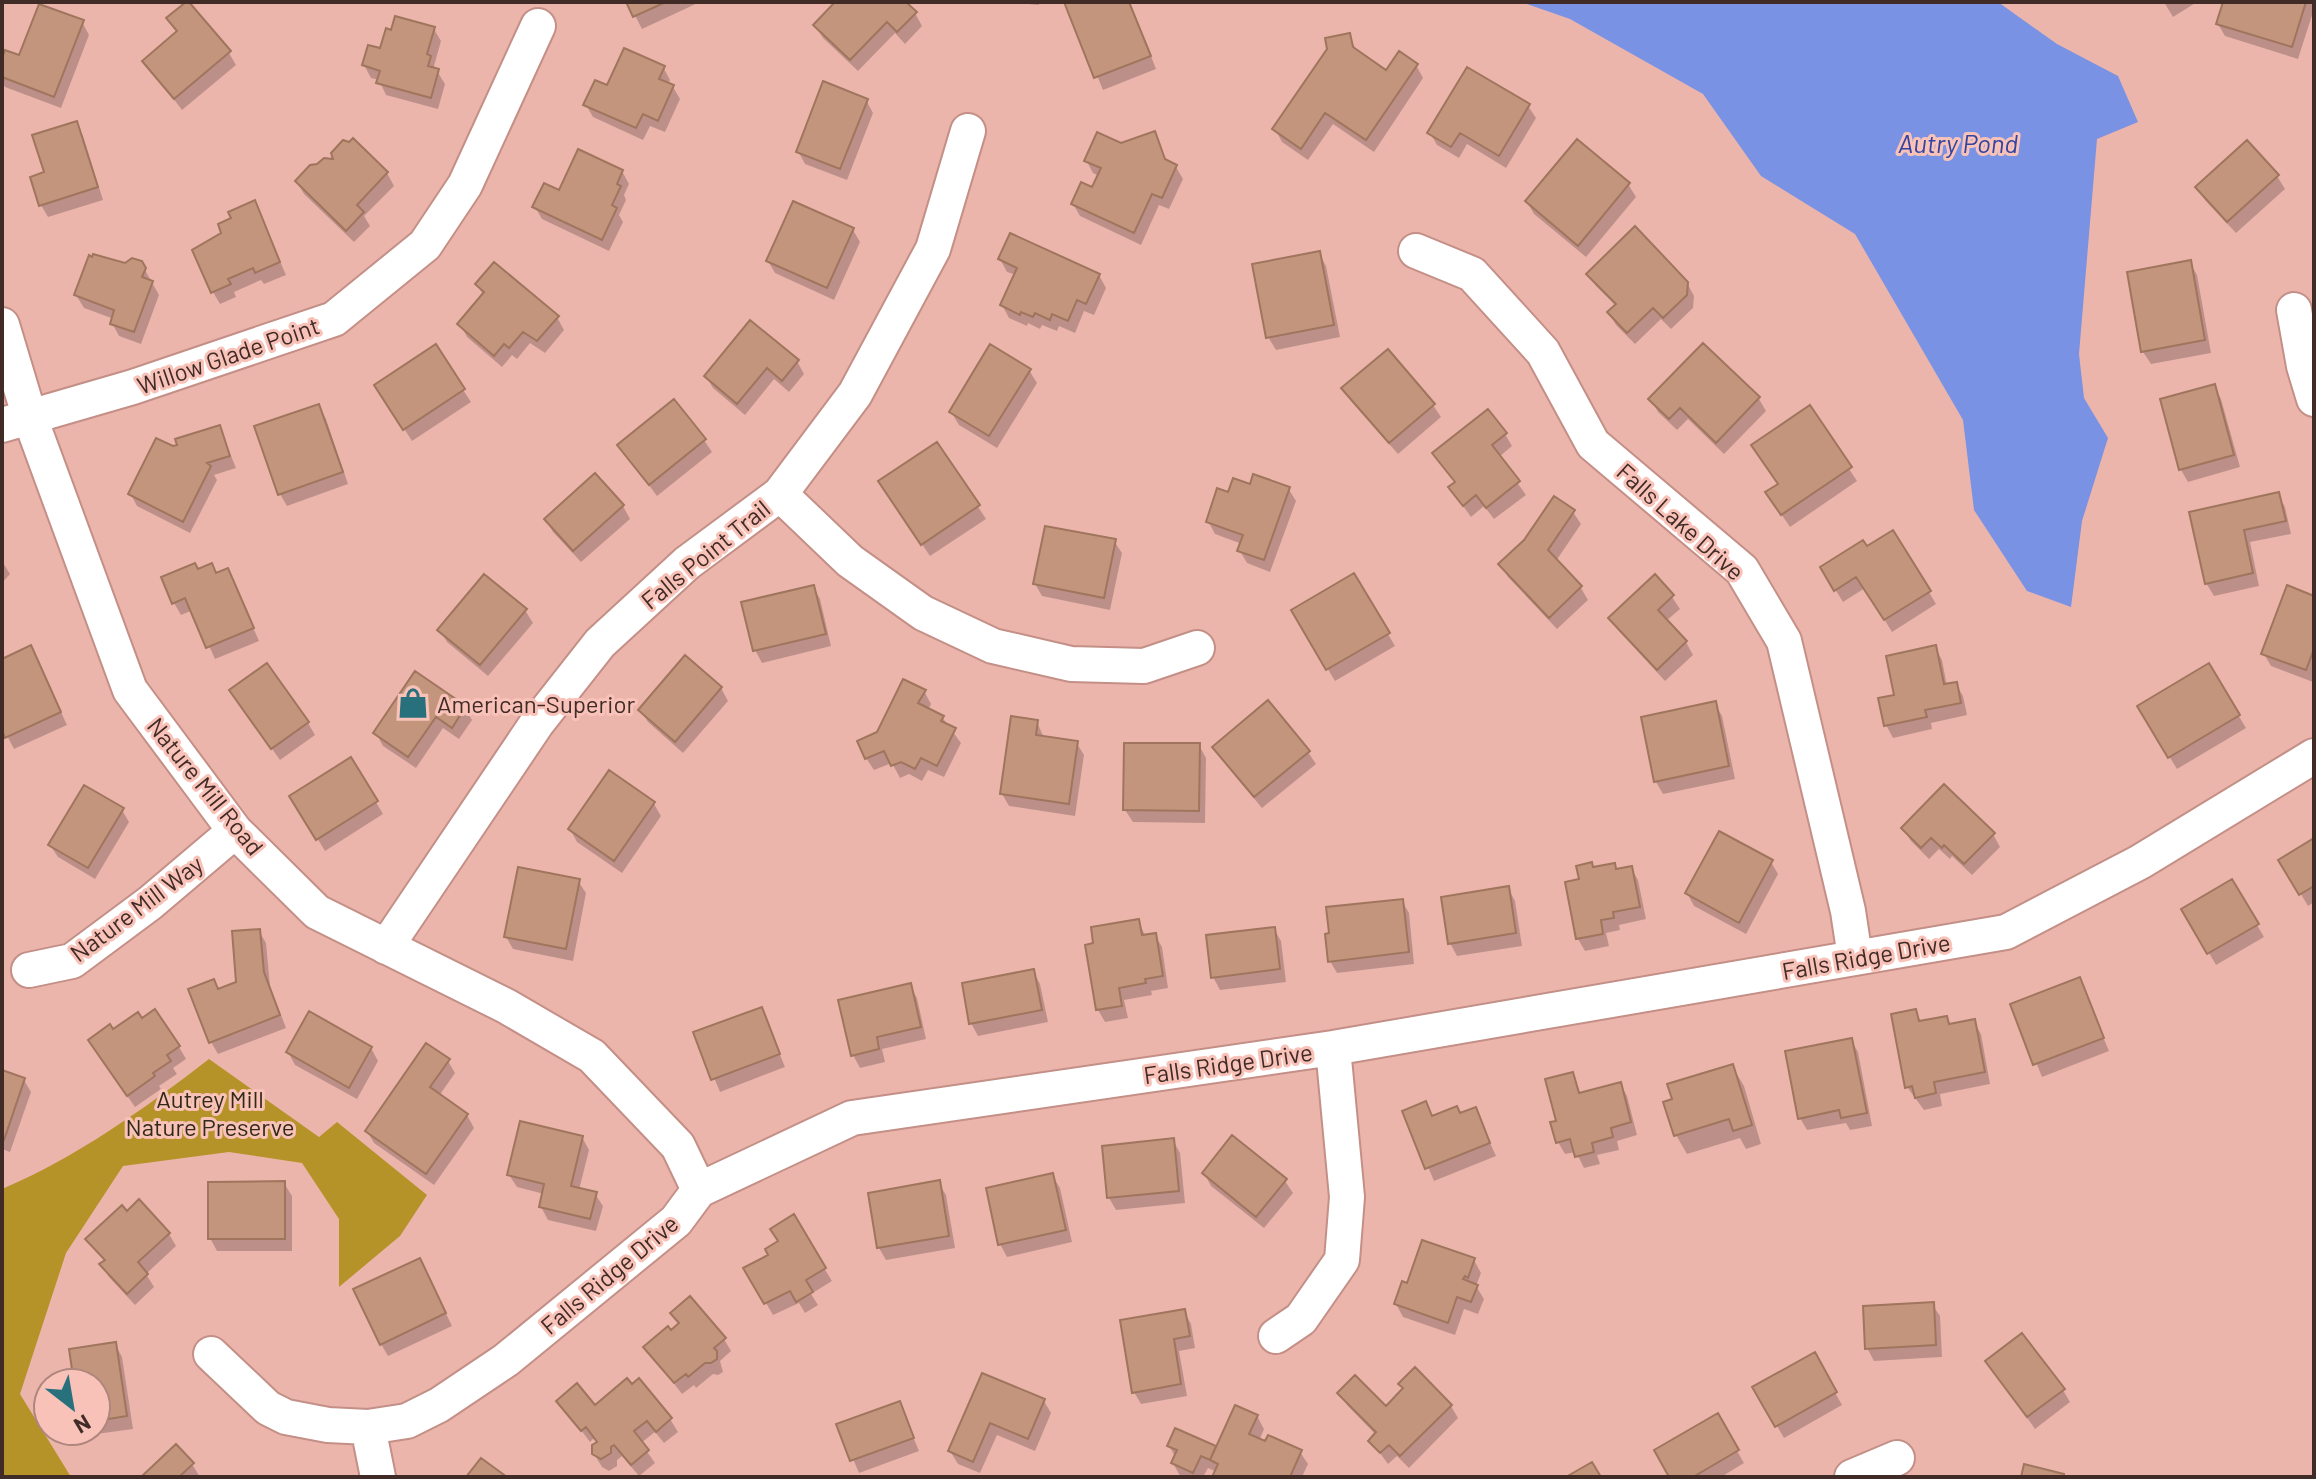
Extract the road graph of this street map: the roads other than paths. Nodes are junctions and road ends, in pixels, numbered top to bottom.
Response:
1 (538, 26) dead end
2 (968, 131) dead end
3 (1416, 251) dead end
4 (2294, 310) dead end
5 (2, 325) edge
6 (2314, 399) edge
7 (16, 420) edge
8 (780, 494) junction
9 (1197, 648) dead end
10 (2314, 756) edge
11 (235, 831) junction
12 (386, 947) junction
13 (1855, 957) junction
14 (29, 970) dead end
15 (1333, 1048) junction
16 (699, 1190) junction
17 (1276, 1336) dead end
18 (211, 1354) dead end
19 (368, 1427) junction
20 (1897, 1458) dead end
21 (378, 1477) edge
22 (1852, 1477) edge

1 - 7 street, Willow Glade Point
2 - 8 street, Falls Point Trail
3 - 13 street, Falls Lake Drive
4 - 6 street
5 - 7 street, Nature Mill Road
7 - 11 street, Nature Mill Road
8 - 9 street
8 - 12 street, Falls Point Trail
10 - 13 street, Falls Ridge Drive
11 - 12 street, Nature Mill Road
11 - 14 street, Nature Mill Way
12 - 16 street, Nature Mill Road
13 - 15 street, Falls Ridge Drive
15 - 16 street, Falls Ridge Drive
15 - 17 street
16 - 19 street, Falls Ridge Drive
18 - 19 street, Falls Ridge Drive
19 - 21 street
20 - 22 street

